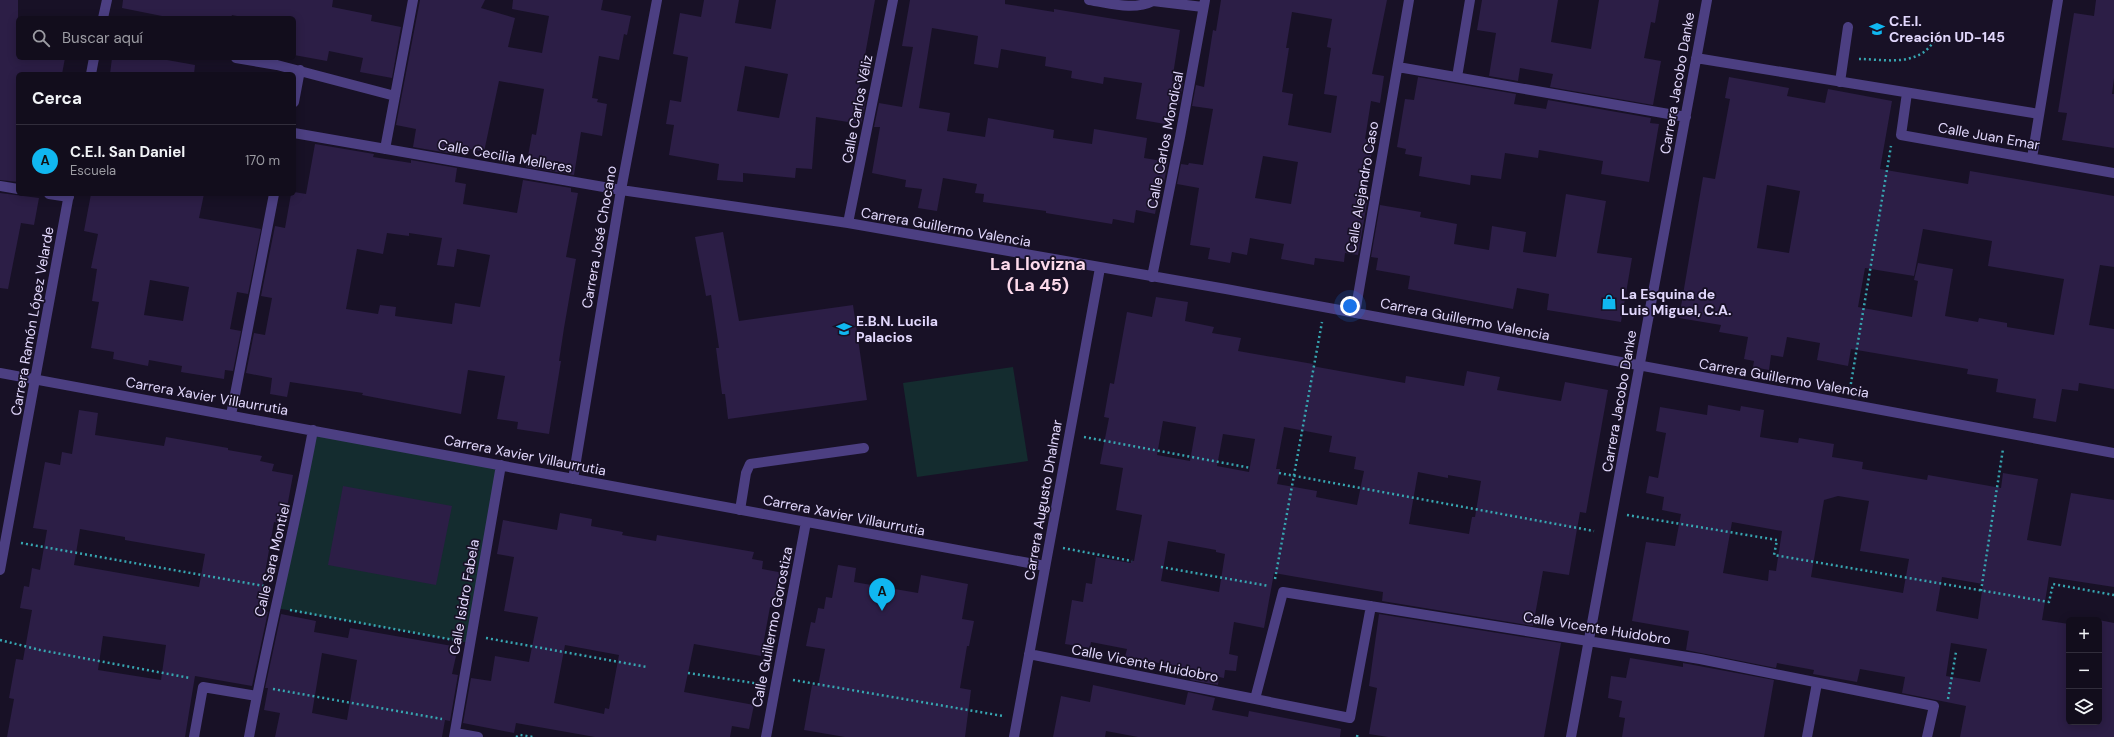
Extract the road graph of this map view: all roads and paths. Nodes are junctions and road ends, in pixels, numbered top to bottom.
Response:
1 (107, 0) edge
2 (414, 0) edge
3 (657, 0) edge
4 (892, 0) edge
5 (1089, 0) edge
6 (1409, 0) edge
7 (1470, 0) edge
8 (1707, 0) edge
9 (2058, 0) edge
10 (1153, 1) edge
11 (1204, 4) edge
12 (103, 16) edge
13 (1848, 27) dead end
14 (1941, 34) dead end
15 (1696, 58) junction
16 (94, 60) edge
17 (247, 60) edge
18 (1843, 63) junction
19 (1398, 67) junction
20 (300, 70) junction
21 (91, 72) edge
22 (1457, 77) junction
23 (1840, 82) junction
24 (296, 91) edge
25 (1907, 93) junction
26 (395, 96) junction
27 (2039, 114) junction
28 (1686, 117) junction
29 (296, 133) edge
30 (1900, 135) junction
31 (385, 149) junction
32 (2032, 158) junction
33 (2114, 173) edge
34 (0, 186) edge
35 (16, 189) edge
36 (621, 190) junction
37 (69, 196) edge
38 (274, 196) edge
39 (848, 223) junction
40 (1100, 268) junction
41 (1152, 277) junction
42 (1325, 308) junction
43 (1355, 313) junction
44 (1640, 366) junction
45 (0, 373) edge
46 (36, 379) junction
47 (1847, 404) junction
48 (231, 415) junction
49 (313, 430) junction
50 (2006, 433) junction
51 (1069, 435) junction
52 (864, 448) dead end
53 (2114, 454) edge
54 (501, 465) junction
55 (1251, 468) dead end
56 (1279, 473) dead end
57 (1294, 476) junction
58 (573, 479) junction
59 (740, 510) junction
60 (1613, 512) junction
61 (806, 522) junction
62 (1609, 533) junction
63 (5, 542) junction
64 (1049, 546) junction
65 (1132, 561) dead end
66 (1045, 566) junction
67 (1161, 567) dead end
68 (0, 570) edge
69 (280, 589) junction
70 (1280, 590) junction
71 (1981, 591) junction
72 (2114, 595) edge
73 (1372, 606) junction
74 (276, 608) junction
75 (471, 639) junction
76 (0, 640) edge
77 (1589, 641) junction
78 (1956, 652) dead end
79 (1029, 654) junction
80 (647, 667) dead end
81 (688, 673) dead end
82 (776, 682) junction
83 (1817, 683) junction
84 (203, 687) junction
85 (258, 691) junction
86 (1255, 699) junction
87 (1934, 706) junction
88 (1017, 718) junction
89 (457, 721) junction
90 (455, 735) edge
91 (194, 737) edge
92 (250, 737) edge
93 (478, 737) edge
94 (516, 737) edge
95 (532, 737) edge
96 (766, 737) edge
97 (1014, 737) edge
98 (1571, 737) edge
99 (1806, 737) edge
100 (1928, 737) edge

1 - 12 street
2 - 26 street
3 - 36 street, Carrera José Chocano
4 - 39 street, Calle Carlos Véliz
5 - 10 street
6 - 19 street, Calle Alejandro Caso
7 - 22 street
8 - 15 street, Carrera Jacobo Danke
9 - 27 street
10 - 11 street, Calle Carlos Mondical
11 - 41 street, Calle Carlos Mondical
13 - 18 street
14 - 18 path
15 - 23 street, Calle Juan Emar
15 - 28 street, Carrera Jacobo Danke
16 - 21 street
17 - 20 street
18 - 23 street
19 - 22 street
19 - 43 street, Calle Alejandro Caso
20 - 24 street
20 - 26 street
22 - 28 street
23 - 25 street, Calle Juan Emar
25 - 27 street, Calle Juan Emar
25 - 30 street
26 - 31 street
27 - 32 street
28 - 44 street, Carrera Jacobo Danke
29 - 31 street, Calle Cecilia Melleres
30 - 32 street, Calle Juan Emar
30 - 47 path
31 - 36 street, Calle Cecilia Melleres
32 - 33 street, Calle Juan Emar
34 - 35 street
36 - 39 street, Carrera Guillermo Valencia
36 - 58 street, Carrera José Chocano
37 - 46 street, Carrera Ramón López Velarde
38 - 48 street
39 - 40 street, Carrera Guillermo Valencia
40 - 41 street, Carrera Guillermo Valencia
40 - 51 street, Carrera Augusto Dhalmar
41 - 42 street, Carrera Guillermo Valencia
42 - 43 street, Carrera Guillermo Valencia
42 - 57 path
43 - 44 street, Carrera Guillermo Valencia
44 - 47 street, Carrera Guillermo Valencia
44 - 60 street, Carrera Jacobo Danke
45 - 46 street, Carrera Xavier Villaurrutia
46 - 48 street, Carrera Xavier Villaurrutia
46 - 63 street, Carrera Ramón López Velarde
47 - 50 street, Carrera Guillermo Valencia
48 - 49 street, Carrera Xavier Villaurrutia
49 - 54 street, Carrera Xavier Villaurrutia
49 - 69 street, Calle Sara Montiel
50 - 53 street, Carrera Guillermo Valencia
50 - 71 path
51 - 55 path
51 - 64 street, Carrera Augusto Dhalmar
52 - 59 street
54 - 58 street, Carrera Xavier Villaurrutia
54 - 75 street, Calle Isidro Fabela
56 - 57 path
57 - 62 path
57 - 70 path
58 - 59 street, Carrera Xavier Villaurrutia
59 - 61 street, Carrera Xavier Villaurrutia
60 - 62 street, Carrera Jacobo Danke
60 - 71 path
61 - 66 street, Carrera Xavier Villaurrutia
61 - 82 street, Calle Guillermo Gorostiza
62 - 77 street, Carrera Jacobo Danke
63 - 68 street, Carrera Ramón López Velarde
63 - 69 path
64 - 65 path
64 - 66 street, Carrera Augusto Dhalmar
66 - 79 street, Carrera Augusto Dhalmar
67 - 70 path
69 - 74 street, Calle Sara Montiel
70 - 73 street, Calle Vicente Huidobro
70 - 86 street
71 - 72 path
73 - 77 street, Calle Vicente Huidobro
73 - 86 street, Calle Vicente Huidobro
74 - 75 path
74 - 85 street, Calle Sara Montiel
75 - 80 path
75 - 89 street, Calle Isidro Fabela
76 - 84 path
77 - 83 street, Calle Vicente Huidobro
77 - 98 street, Carrera Jacobo Danke
78 - 87 path
79 - 86 street, Calle Vicente Huidobro
79 - 88 street, Carrera Augusto Dhalmar
81 - 82 path
82 - 88 path
82 - 96 street, Calle Guillermo Gorostiza
83 - 87 street, Calle Vicente Huidobro
83 - 99 street
84 - 85 street
84 - 91 street
85 - 89 path
85 - 92 street, Calle Sara Montiel
87 - 100 street
88 - 97 street, Carrera Augusto Dhalmar
89 - 90 street, Calle Isidro Fabela
90 - 93 street, Calle Isidro Fabela
94 - 95 path

